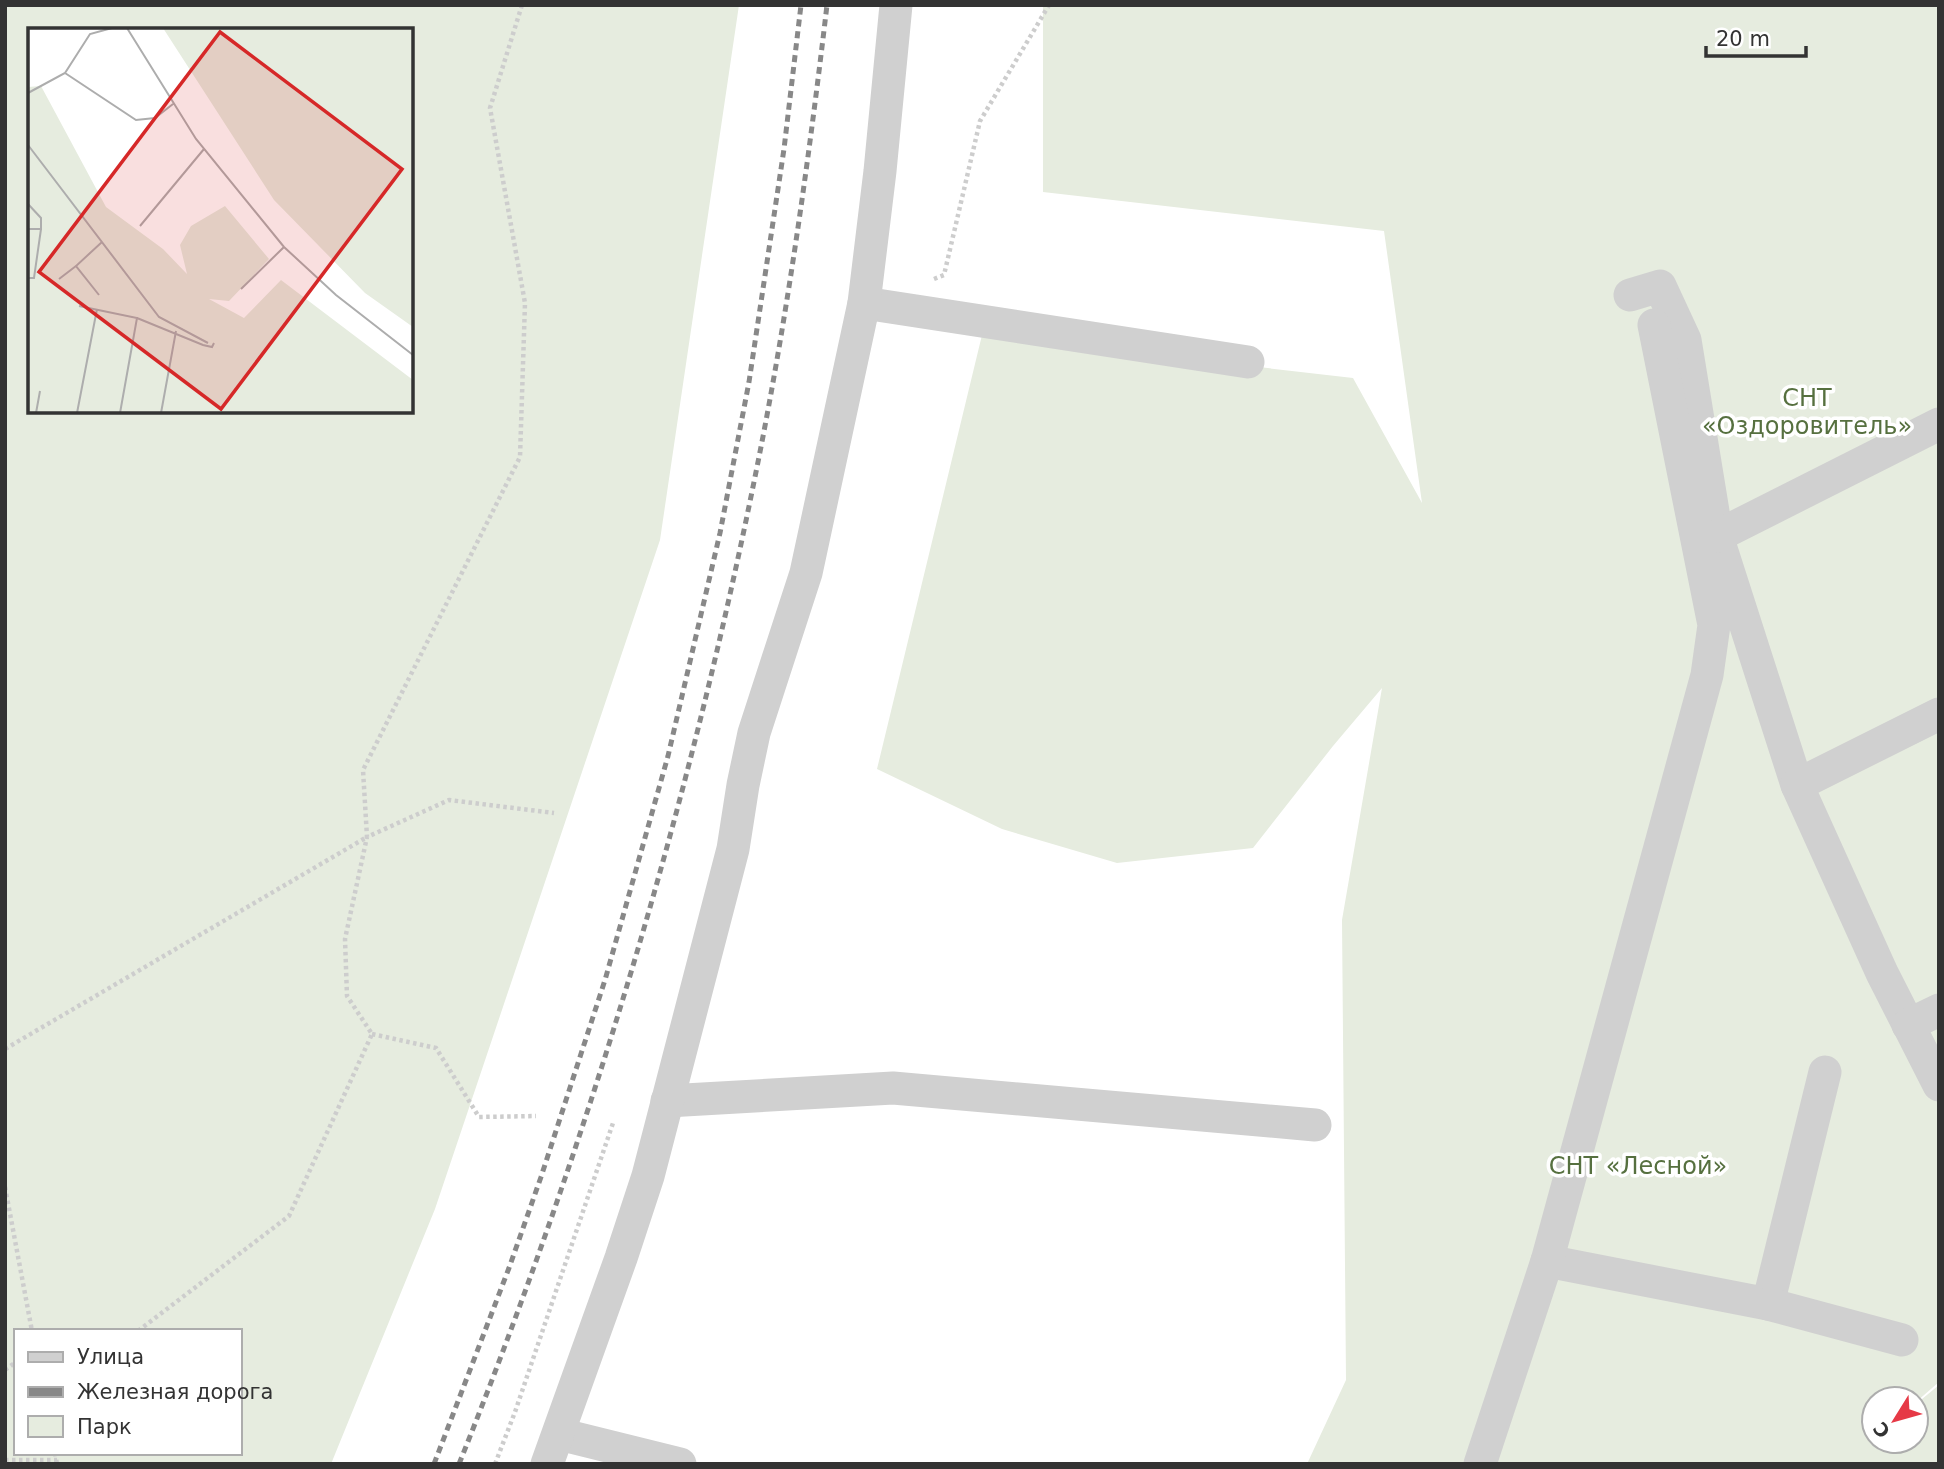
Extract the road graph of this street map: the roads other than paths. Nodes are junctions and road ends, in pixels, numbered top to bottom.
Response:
1 (896, 5) edge
2 (1630, 295) dead end
3 (863, 303) junction
4 (1654, 325) dead end
5 (1248, 362) dead end
6 (1939, 424) edge
7 (1717, 536) junction
8 (1939, 714) edge
9 (1797, 785) junction
10 (1939, 1010) edge
11 (1908, 1025) junction
12 (1825, 1072) dead end
13 (1939, 1085) edge
14 (667, 1101) junction
15 (1315, 1125) dead end
16 (1547, 1261) junction
17 (1768, 1304) junction
18 (1902, 1340) dead end
19 (553, 1449) edge
20 (680, 1464) edge
21 (1480, 1464) edge

1 - 3 street
2 - 7 street
3 - 5 street
3 - 14 street
4 - 16 street
6 - 7 street
7 - 9 street
8 - 9 street
9 - 11 street
10 - 11 street
11 - 13 street
12 - 17 street
14 - 15 street
14 - 19 street
16 - 17 street
16 - 21 street
17 - 18 street
19 - 20 street

